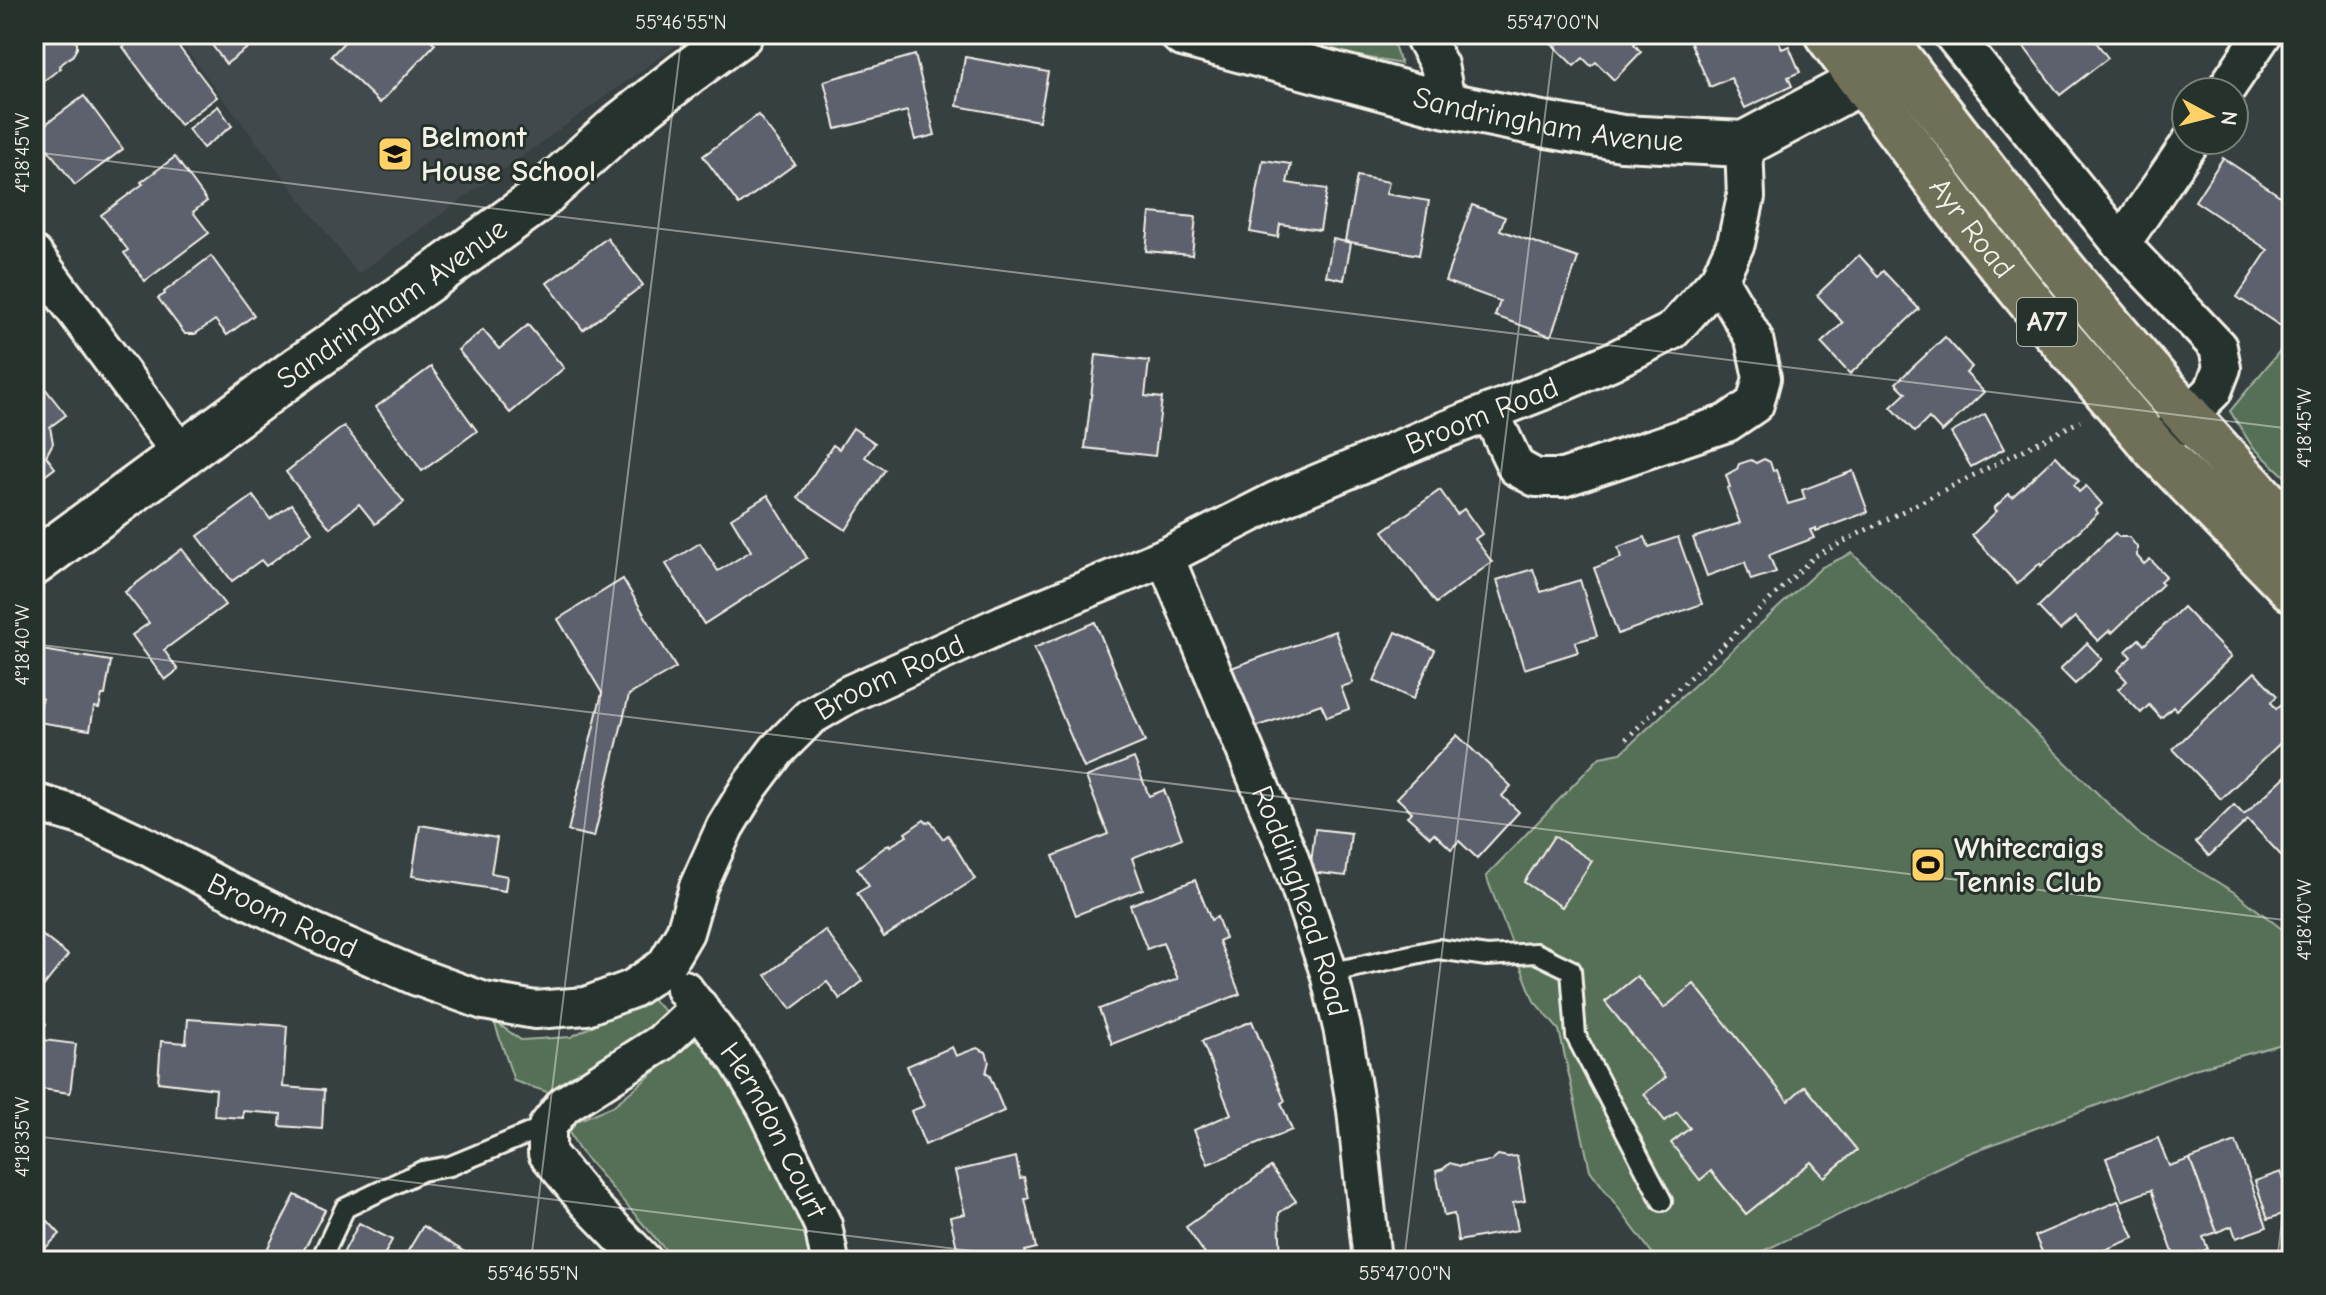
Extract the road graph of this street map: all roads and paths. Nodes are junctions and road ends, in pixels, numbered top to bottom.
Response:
1 (740, 34) edge
2 (1183, 34) edge
3 (1422, 34) edge
4 (1827, 34) edge
5 (1952, 34) edge
6 (2263, 34) edge
7 (1889, 46) edge
8 (2235, 76) edge
9 (1862, 81) junction
10 (1447, 105) junction
11 (1744, 144) junction
12 (2181, 156) edge
13 (2121, 244) junction
14 (34, 255) edge
15 (1719, 279) junction
16 (2116, 402) junction
17 (1490, 412) junction
18 (2188, 417) junction
19 (2155, 448) junction
20 (182, 455) junction
21 (2292, 529) edge
22 (1165, 557) junction
23 (34, 563) edge
24 (2292, 589) edge
25 (1626, 739) dead end
26 (34, 802) edge
27 (665, 966) junction
28 (1329, 973) junction
29 (699, 1007) junction
30 (549, 1125) junction
31 (1662, 1201) dead end
32 (320, 1261) edge
33 (644, 1261) edge
34 (830, 1261) edge
35 (1372, 1261) edge

1 - 20 street, Sandringham Avenue
2 - 10 street, Sandringham Avenue
3 - 10 street
4 - 9 main road, Ayr Road / A77
5 - 13 street
6 - 8 street
7 - 9 street
7 - 18 main road, Ayr Road / A77
9 - 11 street
9 - 16 main road, Ayr Road / A77
10 - 11 street, Sandringham Avenue
11 - 15 street, Broom Road
12 - 13 street
13 - 18 street
14 - 20 street
15 - 17 street, Broom Road
15 - 17 street
16 - 19 main road, Ayr Road / A77
16 - 25 path
17 - 22 street, Broom Road
18 - 19 street
18 - 21 main road, Ayr Road / A77
19 - 24 main road, Ayr Road / A77
20 - 23 street, Sandringham Avenue
22 - 27 street, Broom Road
22 - 28 street, Roddinghead Road
26 - 27 street, Broom Road
27 - 29 street, Herndon Court
28 - 31 lane
28 - 35 street, Roddinghead Road
29 - 30 street, Herndon Court
29 - 34 street, Herndon Court
30 - 32 lane
30 - 33 street

